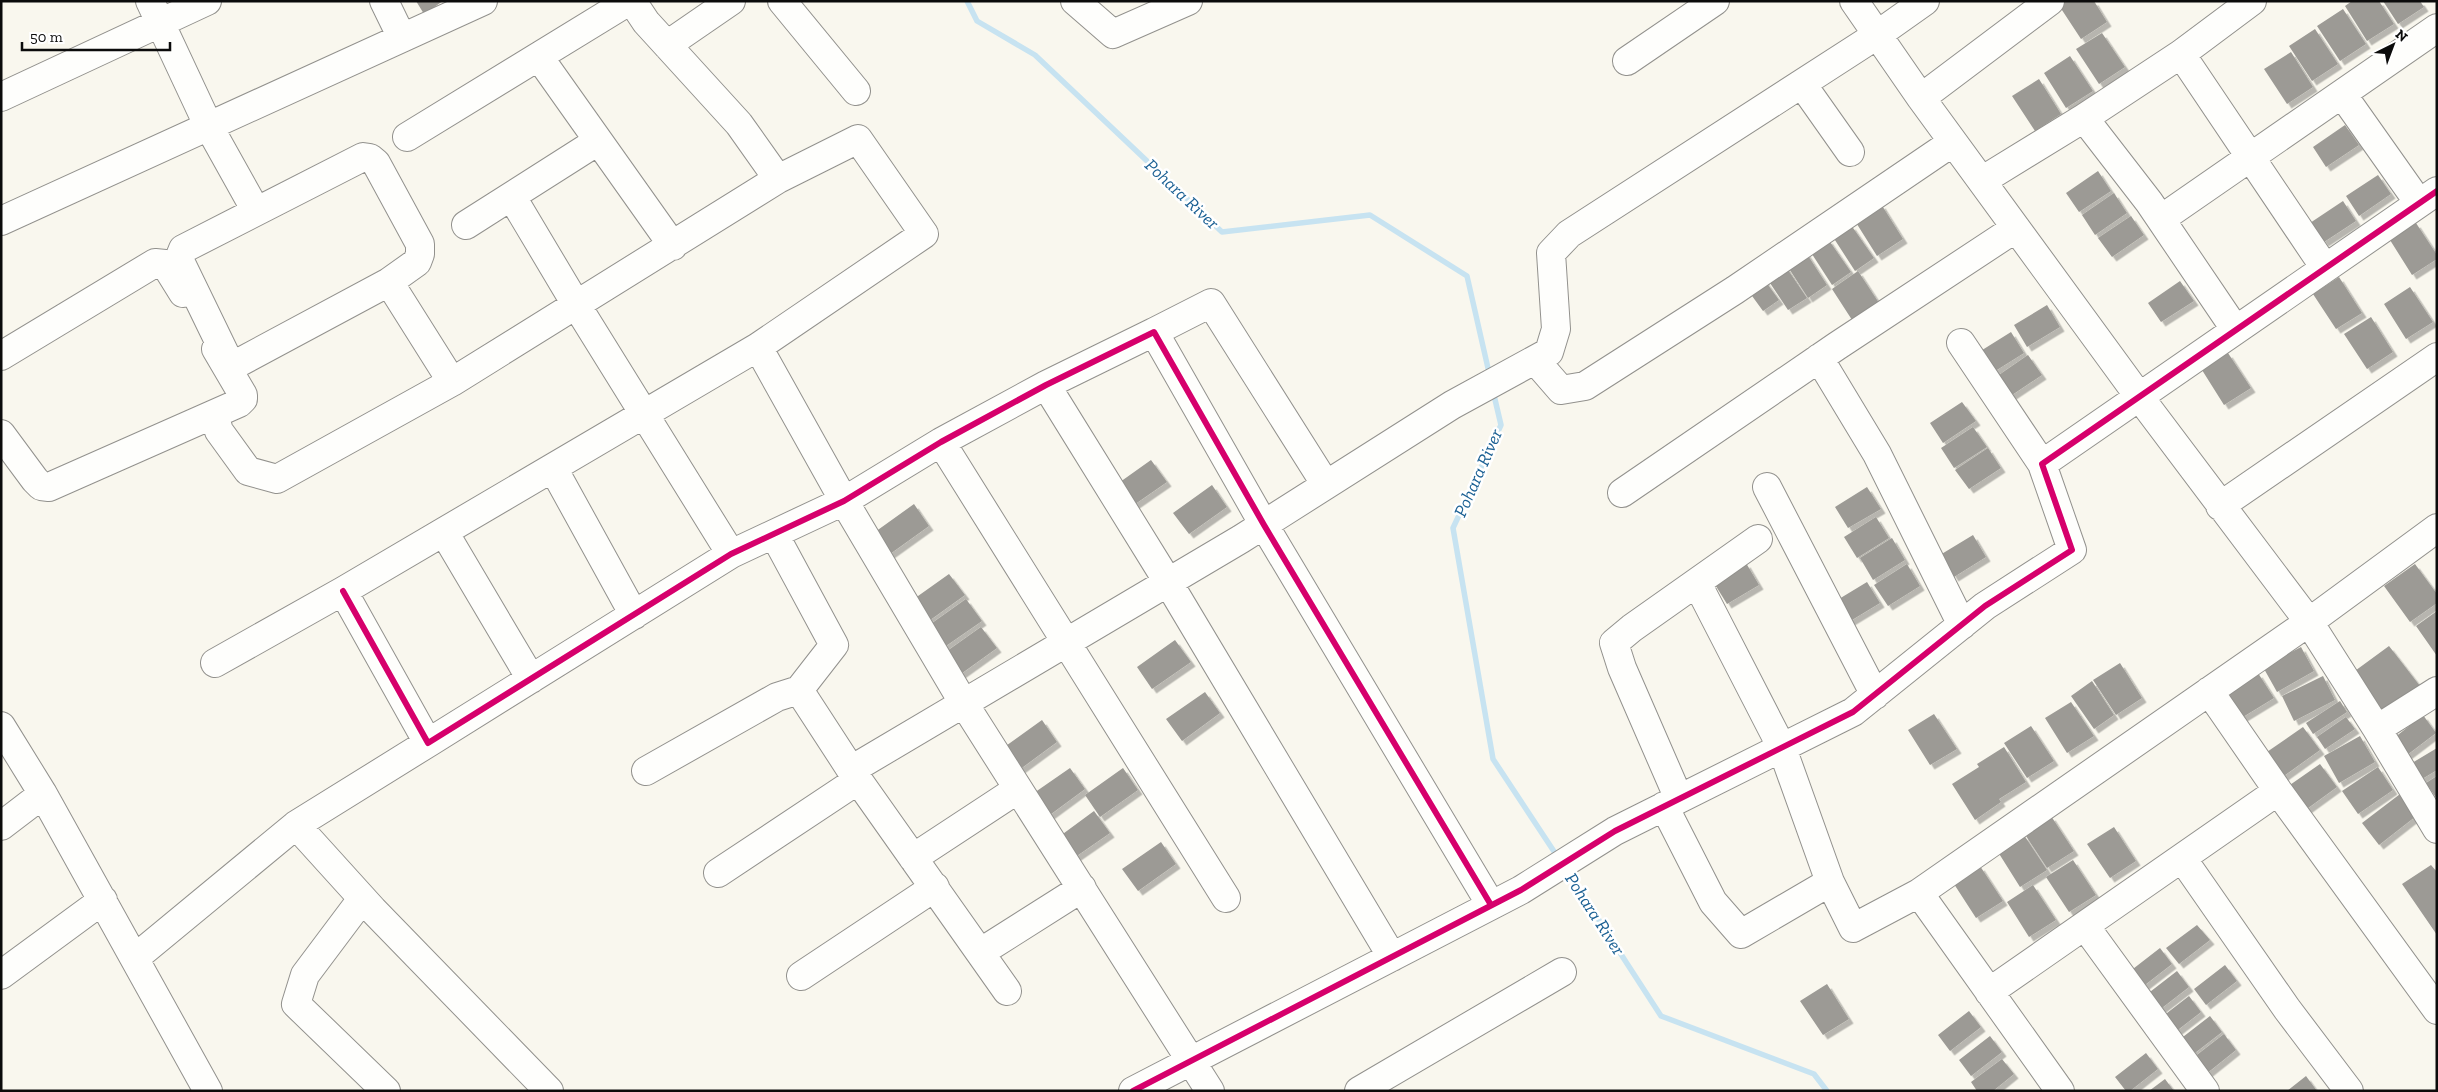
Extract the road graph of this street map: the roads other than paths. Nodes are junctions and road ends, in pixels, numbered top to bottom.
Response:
1 (207, 1) edge
2 (384, 1) edge
3 (483, 1) edge
4 (630, 1) edge
5 (731, 1) edge
6 (782, 1) edge
7 (1075, 1) edge
8 (1188, 1) edge
9 (1715, 1) edge
10 (1854, 1) edge
11 (1925, 1) edge
12 (2050, 1) edge
13 (2252, 1) edge
14 (155, 12) edge
15 (2437, 28) edge
16 (1878, 35) junction
17 (402, 38) junction
18 (667, 45) junction
19 (2181, 54) junction
20 (539, 56) junction
21 (1627, 61) dead end
22 (1802, 84) junction
23 (856, 91) dead end
24 (2342, 94) junction
25 (1, 97) edge
26 (1921, 98) junction
27 (2084, 118) junction
28 (208, 126) junction
29 (407, 136) dead end
30 (598, 141) junction
31 (1953, 142) junction
32 (1850, 152) dead end
33 (2251, 157) junction
34 (778, 179) junction
35 (1982, 180) junction
36 (512, 197) junction
37 (2428, 197) edge
38 (256, 211) junction
39 (2161, 219) junction
40 (1, 221) edge
41 (466, 225) dead end
42 (2016, 228) junction
43 (673, 246) junction
44 (2325, 268) junction
45 (389, 282) junction
46 (577, 306) junction
47 (2235, 329) junction
48 (1154, 332) junction
49 (1961, 343) dead end
50 (758, 347) junction
51 (1, 356) edge
52 (2437, 357) edge
53 (1819, 358) junction
54 (1528, 364) junction
55 (452, 382) junction
56 (1046, 385) junction
57 (2138, 395) junction
58 (214, 415) junction
59 (645, 415) junction
60 (1, 434) edge
61 (941, 442) junction
62 (2042, 464) junction
63 (553, 468) junction
64 (1326, 485) junction
65 (1768, 487) dead end
66 (1622, 494) dead end
67 (844, 501) junction
68 (2220, 506) junction
69 (1264, 524) junction
70 (2437, 528) edge
71 (444, 532) junction
72 (774, 534) junction
73 (1758, 538) dead end
74 (730, 554) junction
75 (1168, 582) junction
76 (1696, 583) junction
77 (344, 591) junction
78 (634, 615) junction
79 (2309, 622) junction
80 (1962, 625) junction
81 (1065, 643) junction
82 (215, 663) dead end
83 (531, 679) junction
84 (799, 690) junction
85 (2209, 691) junction
86 (2437, 691) edge
87 (1875, 695) junction
88 (963, 702) junction
89 (1, 726) edge
90 (2377, 728) junction
91 (428, 743) junction
92 (1782, 748) junction
93 (646, 771) dead end
94 (854, 775) junction
95 (1018, 789) junction
96 (2278, 791) junction
97 (43, 794) junction
98 (1672, 803) junction
99 (296, 825) junction
100 (1, 826) edge
101 (2437, 829) edge
102 (913, 858) junction
103 (2182, 858) junction
104 (718, 873) dead end
105 (1830, 882) junction
106 (935, 887) junction
107 (1082, 888) junction
108 (1919, 893) junction
109 (1226, 898) dead end
110 (362, 899) junction
111 (103, 900) junction
112 (1491, 905) junction
113 (2085, 926) junction
114 (980, 952) junction
115 (1392, 957) junction
116 (135, 958) junction
117 (1562, 972) dead end
118 (1, 975) edge
119 (801, 976) dead end
120 (1007, 991) dead end
121 (1989, 992) junction
122 (2434, 1001) edge
123 (1192, 1060) junction
124 (208, 1091) edge
125 (386, 1091) edge
126 (549, 1091) edge
127 (1133, 1091) edge
128 (1210, 1091) edge
129 (1359, 1091) edge
130 (2060, 1091) edge
131 (2206, 1091) edge
132 (2349, 1091) edge

1 - 14 street
2 - 17 street
3 - 17 street
4 - 18 street
4 - 20 street
5 - 18 street
6 - 23 street
7 - 8 street
9 - 21 street
10 - 16 street
11 - 16 street
12 - 26 street
13 - 19 street
14 - 25 street
14 - 28 street
15 - 24 street
16 - 22 street
16 - 26 street
17 - 28 street
18 - 34 street
19 - 27 street
19 - 33 street
20 - 29 street
20 - 30 street
22 - 32 street
22 - 54 street
24 - 33 street
24 - 37 street
26 - 31 street
27 - 35 street
27 - 39 street
28 - 38 street
28 - 40 street
30 - 36 street
30 - 43 street
31 - 35 street
31 - 54 street
33 - 39 street
33 - 44 street
34 - 43 street
34 - 50 street
35 - 42 street
36 - 41 street
36 - 46 street
37 - 44 street
38 - 45 street
38 - 45 street
39 - 47 street
42 - 53 street
42 - 57 street
43 - 46 street
44 - 47 street
45 - 55 street
46 - 55 street
46 - 59 street
47 - 57 street
48 - 56 street
48 - 64 street
48 - 69 street
49 - 62 street
50 - 59 street
50 - 67 street
51 - 58 street
52 - 68 street
53 - 66 street
53 - 80 street
54 - 64 street
55 - 58 street
56 - 61 street
56 - 75 street
57 - 62 street
57 - 68 street
58 - 60 street
59 - 63 street
59 - 74 street
61 - 67 street
61 - 81 street
62 - 80 street
63 - 71 street
63 - 78 street
64 - 69 street
65 - 87 street
67 - 72 street
67 - 88 street
68 - 79 street
69 - 75 street
69 - 112 street
70 - 79 street
71 - 77 street
71 - 83 street
72 - 74 street
72 - 84 street
73 - 76 street
74 - 78 street
75 - 81 street
75 - 115 street
76 - 92 street
76 - 98 street
77 - 82 street
77 - 91 street
78 - 83 street
79 - 85 street
79 - 90 street
80 - 87 street
81 - 88 street
81 - 109 street
83 - 91 street
84 - 93 street
84 - 94 street
85 - 96 street
85 - 108 street
86 - 90 street
87 - 92 street
88 - 94 street
88 - 95 street
89 - 97 street
90 - 101 street
91 - 99 street
92 - 98 street
92 - 105 street
94 - 102 street
94 - 104 street
95 - 102 street
95 - 107 street
96 - 103 street
96 - 122 street
97 - 100 street
97 - 111 street
98 - 105 street
98 - 112 street
99 - 110 street
99 - 116 street
102 - 106 street
103 - 113 street
103 - 132 street
105 - 108 street
106 - 114 street
106 - 119 street
107 - 114 street
107 - 123 street
108 - 121 street
110 - 125 street
110 - 126 street
111 - 116 street
111 - 118 street
112 - 115 street
113 - 121 street
113 - 131 street
114 - 120 street
115 - 123 street
116 - 124 street
117 - 129 street
121 - 130 street
123 - 127 street
123 - 128 street

